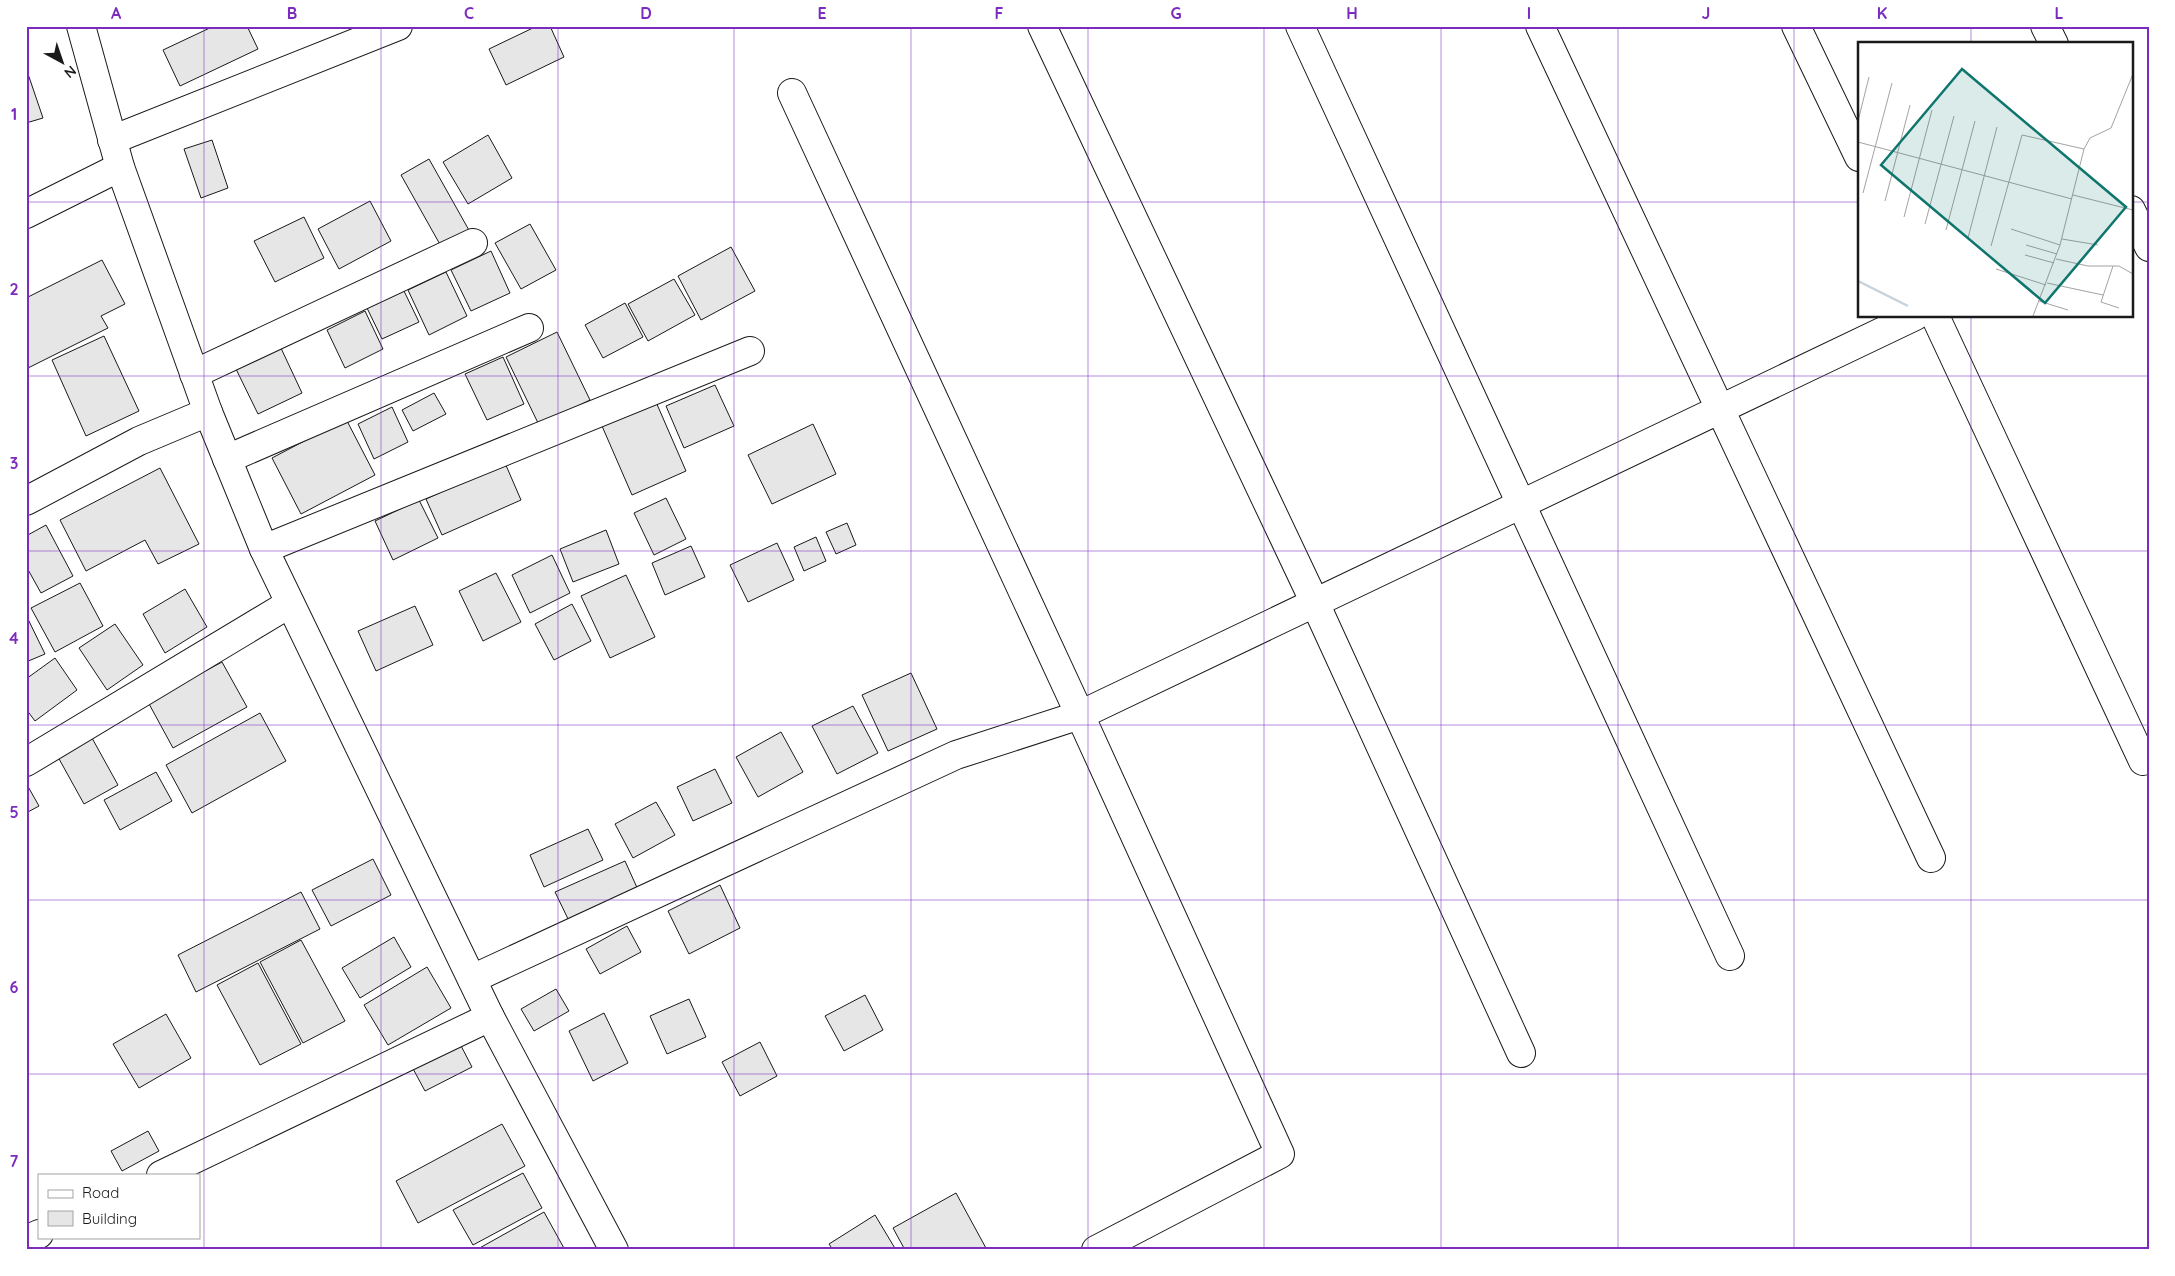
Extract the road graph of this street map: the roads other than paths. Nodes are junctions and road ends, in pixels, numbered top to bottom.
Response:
1 (81, 26) edge
2 (398, 26) edge
3 (1042, 26) edge
4 (1300, 26) edge
5 (1540, 26) edge
6 (1796, 26) edge
7 (2045, 26) edge
8 (2053, 42) edge
9 (792, 93) dead end
10 (112, 140) junction
11 (1858, 156) edge
12 (120, 167) junction
13 (2136, 210) edge
14 (26, 214) edge
15 (473, 243) dead end
16 (2149, 246) edge
17 (1911, 318) edge
18 (1936, 318) edge
19 (529, 328) dead end
20 (750, 351) dead end
21 (194, 374) junction
22 (1721, 409) junction
23 (208, 412) junction
24 (227, 459) junction
25 (26, 501) edge
26 (1522, 504) junction
27 (264, 549) junction
28 (1315, 603) junction
29 (289, 604) junction
30 (1080, 715) junction
31 (2143, 760) dead end
32 (26, 762) edge
33 (1931, 858) dead end
34 (1730, 956) dead end
35 (472, 979) junction
36 (490, 1017) junction
37 (1522, 1053) dead end
38 (163, 1174) edge
39 (38, 1234) edge
40 (26, 1240) edge
41 (614, 1250) edge
42 (1096, 1250) edge

1 - 10 street
2 - 10 street
3 - 28 street
4 - 26 street
5 - 22 street
6 - 11 street
7 - 8 street
9 - 30 street
10 - 12 street
12 - 14 street
12 - 21 street
13 - 16 street
15 - 21 street
17 - 22 street
18 - 31 street
19 - 24 street
20 - 27 street
21 - 23 street
22 - 26 street
22 - 33 street
23 - 24 street
23 - 25 street
24 - 27 street
26 - 28 street
26 - 34 street
27 - 29 street
28 - 30 street
28 - 37 street
29 - 32 street
29 - 35 street
30 - 35 street
30 - 42 street
35 - 36 street
36 - 38 street
36 - 41 street
39 - 40 street

